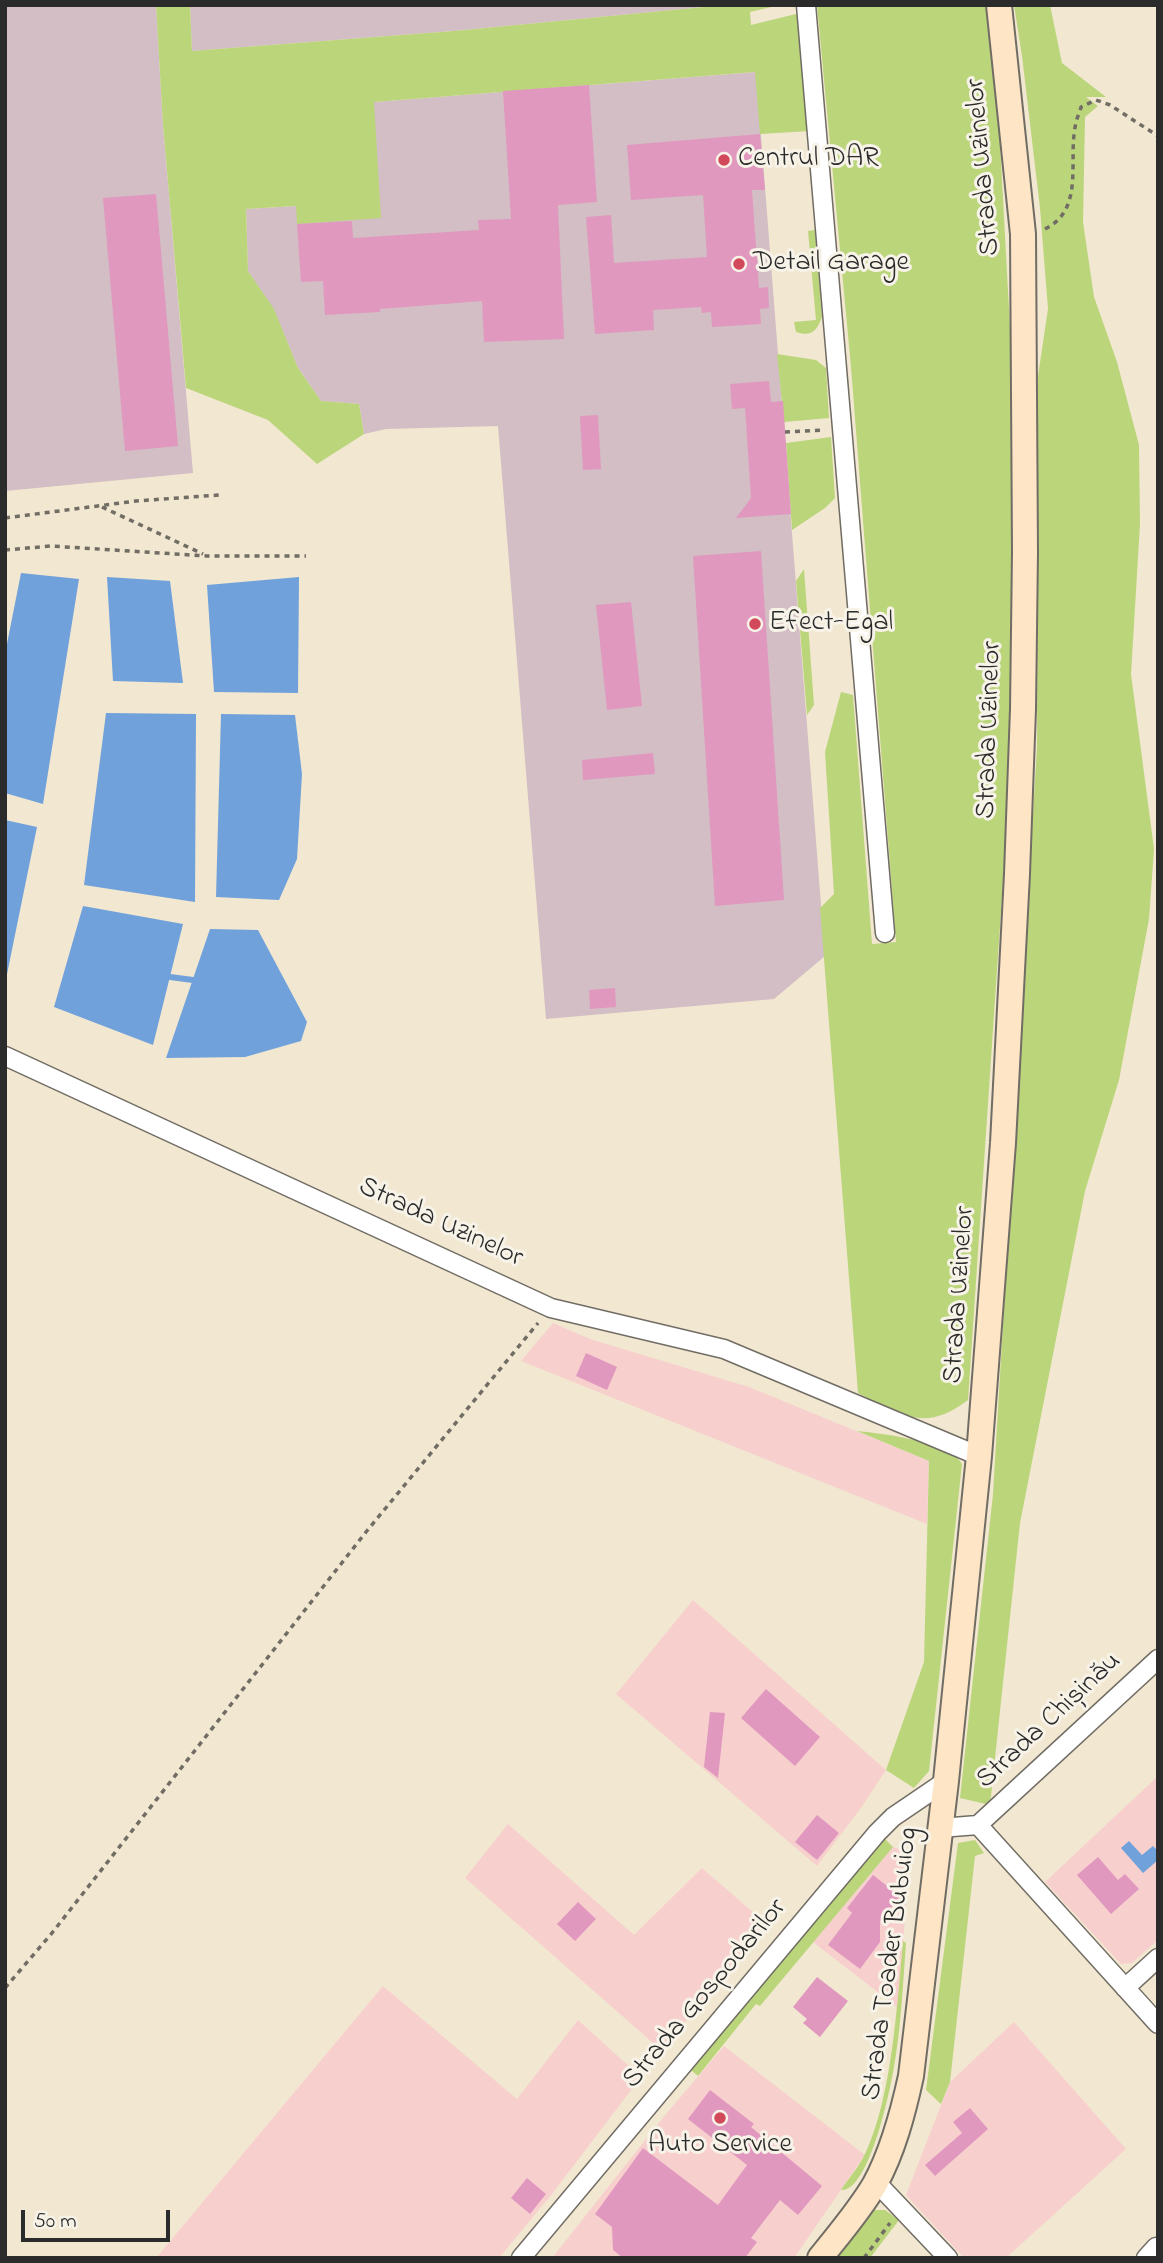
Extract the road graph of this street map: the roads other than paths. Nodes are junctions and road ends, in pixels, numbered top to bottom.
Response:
1 (806, 5) edge
2 (999, 5) edge
3 (885, 933) dead end
4 (5, 1056) edge
5 (979, 1456) junction
6 (1158, 1659) edge
7 (946, 1781) junction
8 (978, 1825) junction
9 (940, 1828) junction
10 (1158, 1958) edge
11 (1125, 1988) junction
12 (1158, 2024) edge
13 (876, 2182) junction
14 (521, 2258) edge
15 (820, 2258) edge
16 (948, 2258) edge

1 - 3 street
2 - 5 street, Strada Uzinelor
4 - 5 street, Strada Uzinelor
5 - 7 street, Strada Uzinelor
6 - 8 street, Strada Chișinău
7 - 9 street, Strada Toader Bubuiog
7 - 14 street, Strada Gospodarilor
8 - 9 street
8 - 11 street
9 - 13 street, Strada Toader Bubuiog
10 - 11 street
11 - 12 street
13 - 15 street, Strada Toader Bubuiog
13 - 16 street

